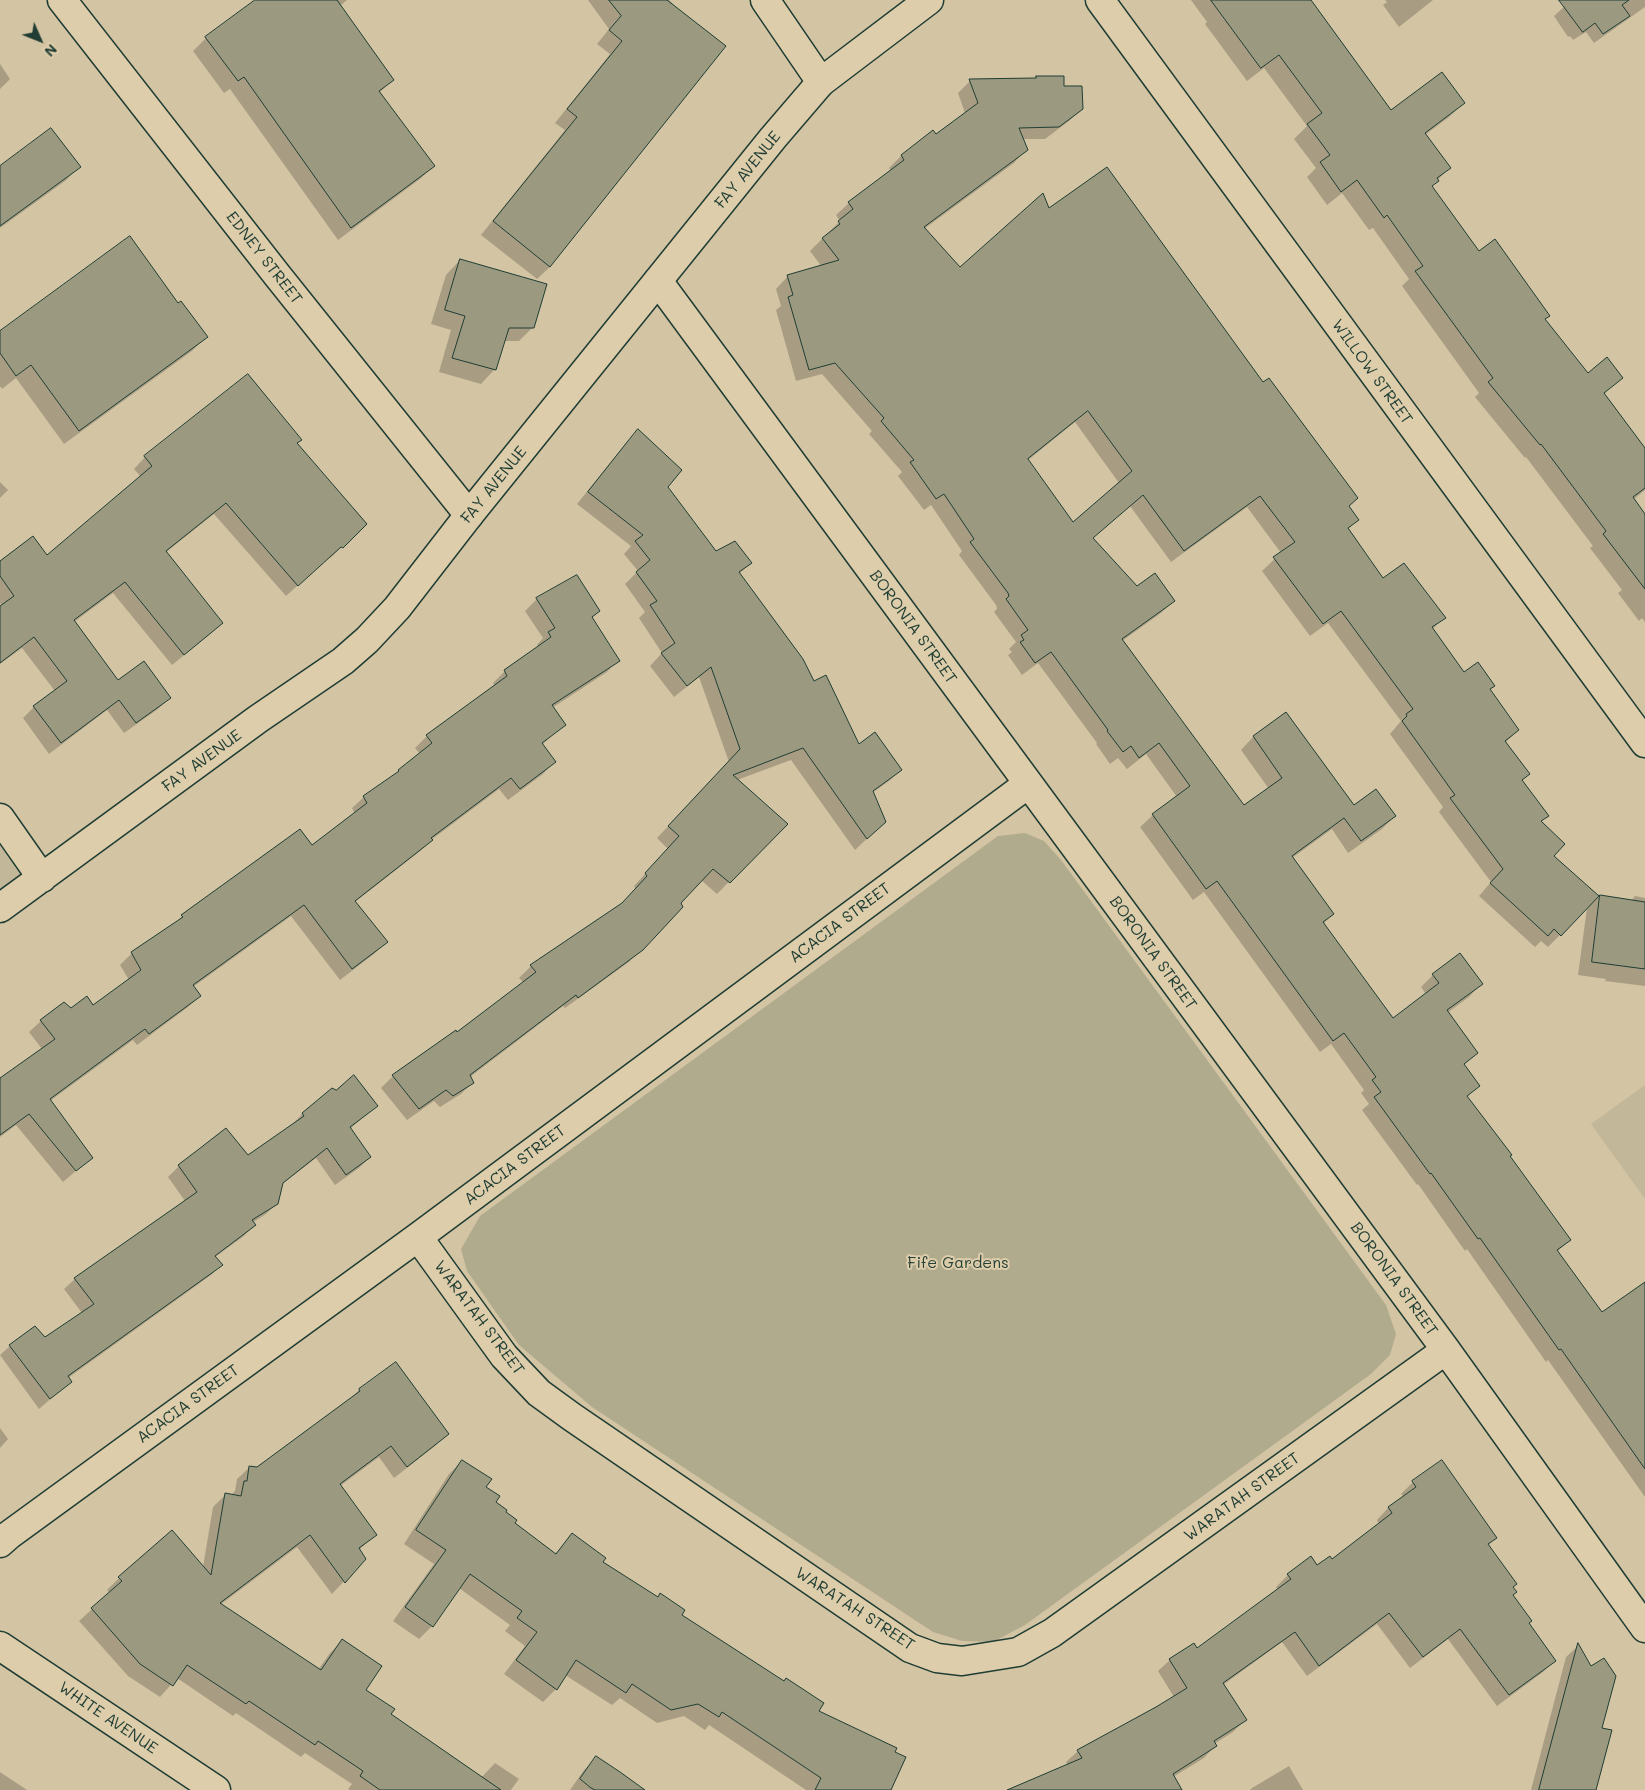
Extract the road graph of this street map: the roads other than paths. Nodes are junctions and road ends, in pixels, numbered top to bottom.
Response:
1 (62, 0) edge
2 (765, 0) edge
3 (929, 0) edge
4 (1100, 0) edge
5 (821, 82) junction
6 (658, 281) junction
7 (469, 515) junction
8 (1645, 743) edge
9 (1028, 784) junction
10 (0, 818) edge
11 (42, 878) junction
12 (0, 908) edge
13 (418, 1237) junction
14 (1446, 1350) junction
15 (0, 1543) edge
16 (1645, 1628) edge
17 (0, 1646) edge
18 (216, 1790) edge

1 - 7 street, EDNEY STREET
2 - 5 street
3 - 5 street, FAY AVENUE
4 - 8 street, WILLOW STREET
5 - 6 street, FAY AVENUE
6 - 7 street, FAY AVENUE
6 - 9 street, BORONIA STREET
7 - 11 street, FAY AVENUE
9 - 13 street, ACACIA STREET
9 - 14 street, BORONIA STREET
10 - 11 street
11 - 12 street, FAY AVENUE
13 - 14 street, WARATAH STREET
13 - 15 street, ACACIA STREET
14 - 16 street, BORONIA STREET
17 - 18 street, WHITE AVENUE

